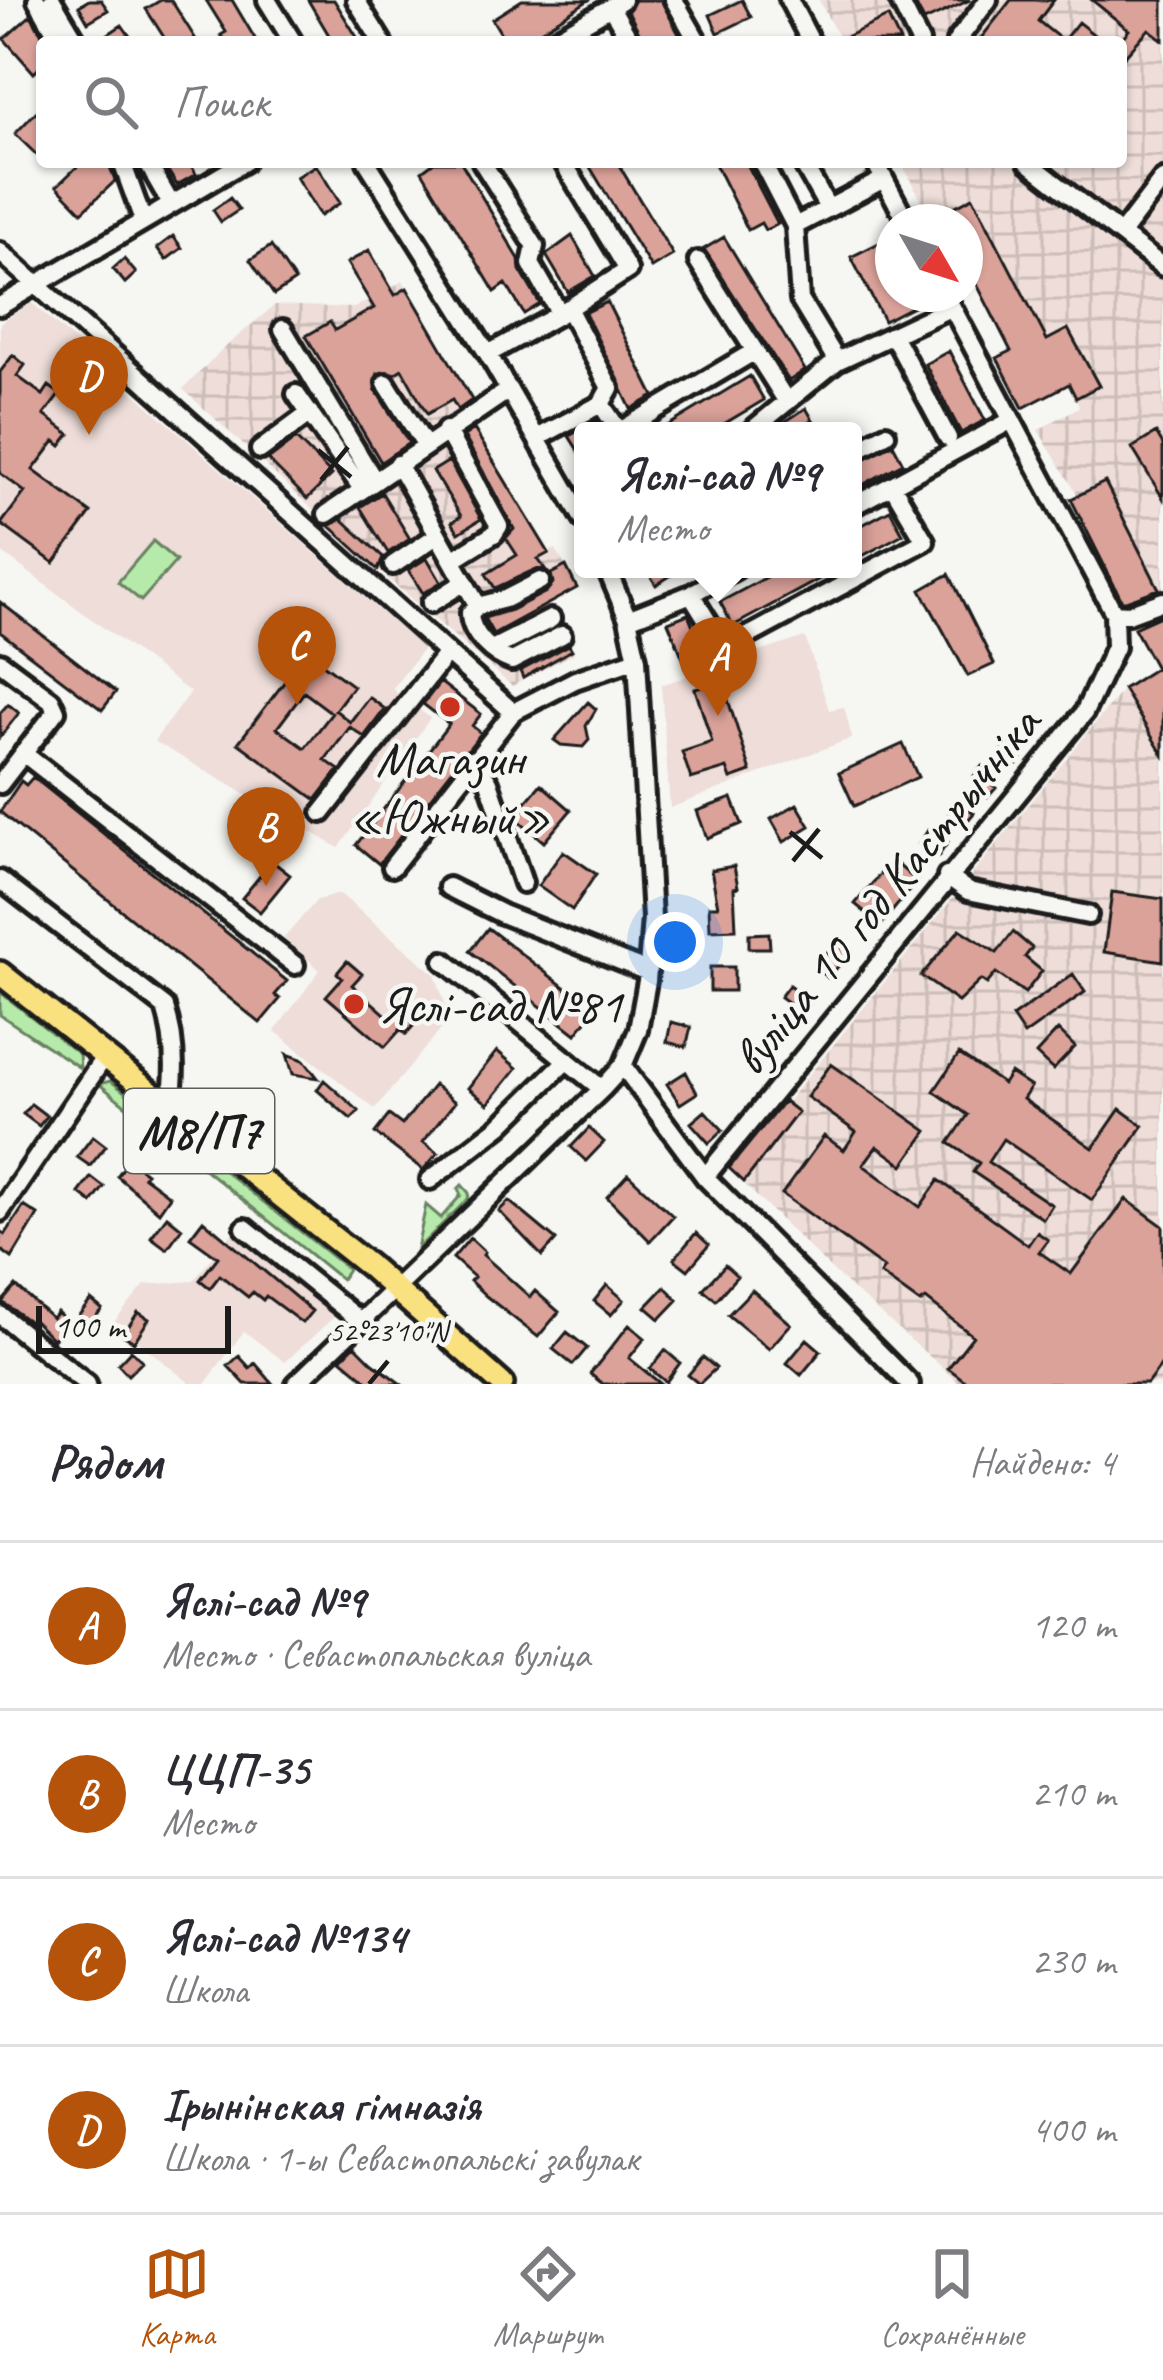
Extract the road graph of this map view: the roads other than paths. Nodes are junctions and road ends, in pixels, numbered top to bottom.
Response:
1 (37, 0) edge
2 (52, 0) edge
3 (267, 0) edge
4 (356, 0) edge
5 (674, 0) edge
6 (789, 0) edge
7 (898, 0) edge
8 (988, 0) edge
9 (616, 3) edge
10 (58, 36) edge
11 (73, 36) edge
12 (288, 36) edge
13 (378, 36) edge
14 (560, 36) edge
15 (629, 36) edge
16 (695, 36) edge
17 (802, 36) edge
18 (917, 36) edge
19 (961, 36) edge
20 (124, 168) edge
21 (150, 168) edge
22 (234, 168) edge
23 (372, 168) edge
24 (486, 168) edge
25 (567, 168) edge
26 (765, 168) edge
27 (805, 168) edge
28 (882, 168) edge
29 (1036, 168) edge
30 (1163, 179) edge
31 (171, 204) junction
32 (899, 204) edge
33 (828, 208) junction
34 (143, 220) junction
35 (795, 226) junction
36 (1121, 234) junction
37 (0, 252) edge
38 (698, 261) dead end
39 (1163, 267) edge
40 (35, 284) junction
41 (0, 306) edge
42 (564, 311) junction
43 (929, 312) edge
44 (954, 312) edge
45 (283, 329) dead end
46 (893, 335) junction
47 (755, 351) junction
48 (488, 355) junction
49 (837, 361) junction
50 (386, 382) dead end
51 (509, 390) junction
52 (296, 394) dead end
53 (787, 402) junction
54 (602, 404) junction
55 (310, 413) junction
56 (1012, 420) junction
57 (614, 422) edge
58 (635, 422) edge
59 (762, 422) edge
60 (446, 430) junction
61 (886, 434) dead end
62 (537, 437) junction
63 (948, 438) dead end
64 (425, 445) junction
65 (862, 447) edge
66 (260, 450) dead end
67 (398, 464) junction
68 (892, 484) junction
69 (368, 485) junction
70 (574, 493) edge
71 (862, 501) edge
72 (327, 514) dead end
73 (438, 535) junction
74 (452, 560) junction
75 (394, 565) dead end
76 (862, 575) edge
77 (611, 578) edge
78 (720, 578) edge
79 (856, 578) edge
80 (540, 581) dead end
81 (464, 582) junction
82 (691, 594) junction
83 (1163, 601) edge
84 (431, 603) dead end
85 (478, 606) junction
86 (1114, 613) junction
87 (551, 619) dead end
88 (628, 619) junction
89 (562, 635) dead end
90 (491, 649) junction
91 (447, 653) junction
92 (637, 659) junction
93 (0, 662) edge
94 (512, 712) junction
95 (23, 753) junction
96 (474, 759) junction
97 (0, 784) edge
98 (322, 813) dead end
99 (392, 867) dead end
100 (947, 876) junction
101 (0, 880) edge
102 (523, 883) dead end
103 (448, 887) dead end
104 (1088, 916) dead end
105 (444, 961) dead end
106 (295, 965) dead end
107 (648, 972) junction
108 (0, 973) edge
109 (105, 1056) junction
110 (567, 1060) junction
111 (623, 1066) junction
112 (602, 1089) junction
113 (170, 1108) junction
114 (705, 1178) junction
115 (430, 1180) dead end
116 (0, 1212) edge
117 (244, 1228) dead end
118 (396, 1291) junction
119 (0, 1315) edge
120 (360, 1321) junction
121 (87, 1384) edge
122 (296, 1384) edge
123 (502, 1384) edge
124 (910, 1384) edge

1 - 10 street
2 - 11 street
3 - 12 street
4 - 13 street
5 - 16 street
6 - 17 street
7 - 18 street
8 - 19 street
9 - 14 street
9 - 15 street
20 - 34 street
21 - 31 street
22 - 31 street
23 - 48 street
24 - 42 street
25 - 42 street
26 - 35 street
27 - 33 street
28 - 32 street
28 - 33 street
29 - 36 street
30 - 36 street
31 - 34 street
33 - 35 street
34 - 40 street
35 - 49 street
36 - 39 street
37 - 40 street
38 - 47 street
40 - 41 street
40 - 91 street
42 - 48 street
42 - 54 street
43 - 46 street
44 - 56 street
45 - 69 street
46 - 49 street
46 - 63 street
47 - 53 street
47 - 58 street
48 - 51 street
49 - 53 street
50 - 64 street
51 - 60 street
51 - 62 street
52 - 55 street
53 - 59 street
54 - 57 street
54 - 62 street
55 - 66 street
55 - 69 street
56 - 68 street
56 - 86 street
60 - 64 street
60 - 74 street
61 - 65 street
62 - 70 street
64 - 67 street
67 - 69 street
67 - 73 street
68 - 71 street
68 - 76 street
69 - 72 street
73 - 74 street
73 - 75 street
74 - 81 street
77 - 88 street
78 - 82 street
79 - 82 street
80 - 85 street
81 - 84 street
81 - 85 street
82 - 88 street
83 - 86 street
85 - 90 street
86 - 100 street, вуліца 10 год Кастрычніка
87 - 90 street
88 - 92 street
89 - 90 street
91 - 94 street
91 - 98 street
92 - 94 street
92 - 107 street
93 - 95 street
94 - 96 street
95 - 97 street
95 - 106 street
96 - 99 street
96 - 102 street
100 - 104 street
100 - 114 street, вуліца 10 год Кастрычніка
101 - 113 street
103 - 107 street
105 - 110 street
107 - 111 street
108 - 109 main road, М8/П7
109 - 113 main road, М8/П7
109 - 116 street
110 - 112 street
110 - 115 street
111 - 112 street
111 - 114 street
112 - 118 street
113 - 118 main road, М8/П7
114 - 124 street
117 - 120 street
118 - 120 street
118 - 123 main road, М8/П7
119 - 121 street
120 - 122 street

